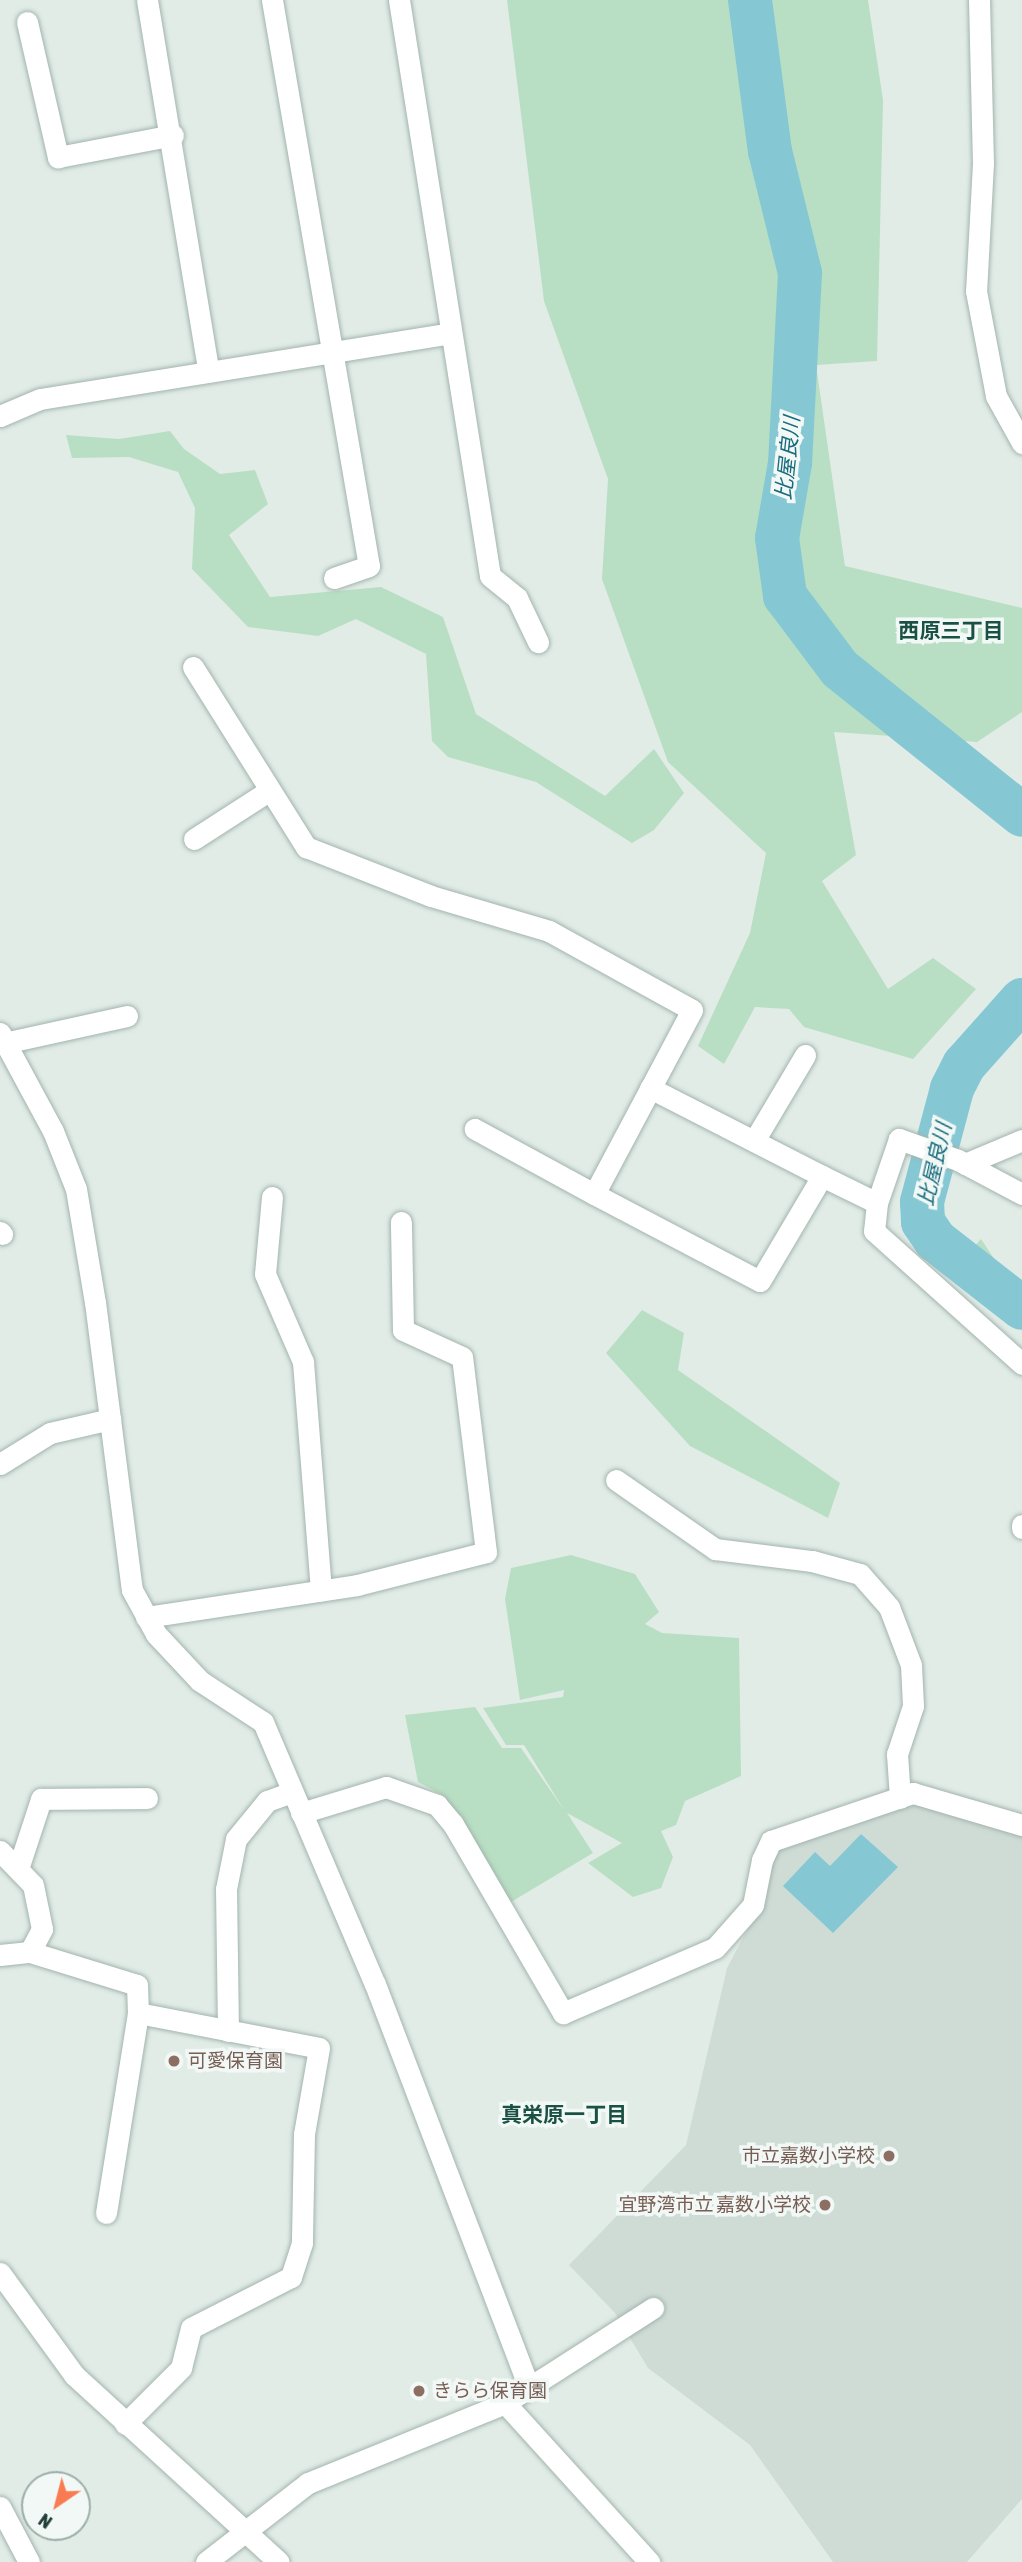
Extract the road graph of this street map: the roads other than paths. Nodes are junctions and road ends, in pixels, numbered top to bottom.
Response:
1 (147, 0) edge
2 (272, 0) edge
3 (399, 0) edge
4 (979, 0) edge
5 (27, 22) dead end
6 (173, 135) junction
7 (448, 334) junction
8 (331, 351) junction
9 (208, 370) junction
10 (0, 416) edge
11 (1022, 443) edge
12 (334, 579) dead end
13 (538, 642) dead end
14 (193, 667) dead end
15 (270, 790) junction
16 (194, 839) dead end
17 (127, 1016) dead end
18 (3, 1047) edge
19 (805, 1055) dead end
20 (650, 1088) junction
21 (475, 1129) dead end
22 (1022, 1140) edge
23 (754, 1141) junction
24 (961, 1162) junction
25 (822, 1176) junction
26 (594, 1194) junction
27 (1022, 1195) edge
28 (272, 1197) dead end
29 (877, 1203) junction
30 (401, 1223) dead end
31 (1022, 1364) edge
32 (110, 1419) junction
33 (0, 1464) edge
34 (616, 1480) dead end
35 (321, 1590) junction
36 (146, 1616) junction
37 (292, 1792) junction
38 (147, 1798) dead end
39 (900, 1798) junction
40 (301, 1813) junction
41 (1022, 1825) edge
42 (0, 1851) edge
43 (18, 1869) junction
44 (30, 1952) junction
45 (0, 1955) edge
46 (138, 2013) junction
47 (228, 2031) junction
48 (106, 2213) dead end
49 (0, 2273) edge
50 (653, 2308) dead end
51 (528, 2388) junction
52 (505, 2403) junction
53 (125, 2424) junction
54 (0, 2507) edge
55 (247, 2532) junction
56 (29, 2562) edge
57 (206, 2562) edge
58 (279, 2562) edge
59 (649, 2562) edge

1 - 6 street
2 - 8 street
3 - 7 street
4 - 11 street
5 - 6 street
6 - 9 street
7 - 8 street
7 - 13 street
8 - 9 street
8 - 12 street
9 - 10 street
14 - 15 street
15 - 16 street
15 - 20 street
17 - 18 street
18 - 32 street
19 - 23 street
20 - 23 street
20 - 26 street
21 - 26 street
22 - 24 street
23 - 25 street
24 - 27 street
24 - 29 street
25 - 26 street
25 - 29 street
28 - 35 street
29 - 31 street
30 - 35 street
32 - 33 street
32 - 36 street
34 - 39 street
35 - 36 street
36 - 37 street
37 - 40 street
37 - 47 street
38 - 43 street
39 - 40 street
39 - 41 street
40 - 51 street
42 - 43 street
43 - 44 street
44 - 45 street
44 - 46 street
46 - 47 street
46 - 48 street
47 - 53 street
49 - 53 street
50 - 51 street
51 - 52 street
52 - 55 street
52 - 59 street
53 - 55 street
54 - 56 street
55 - 57 street
55 - 58 street

